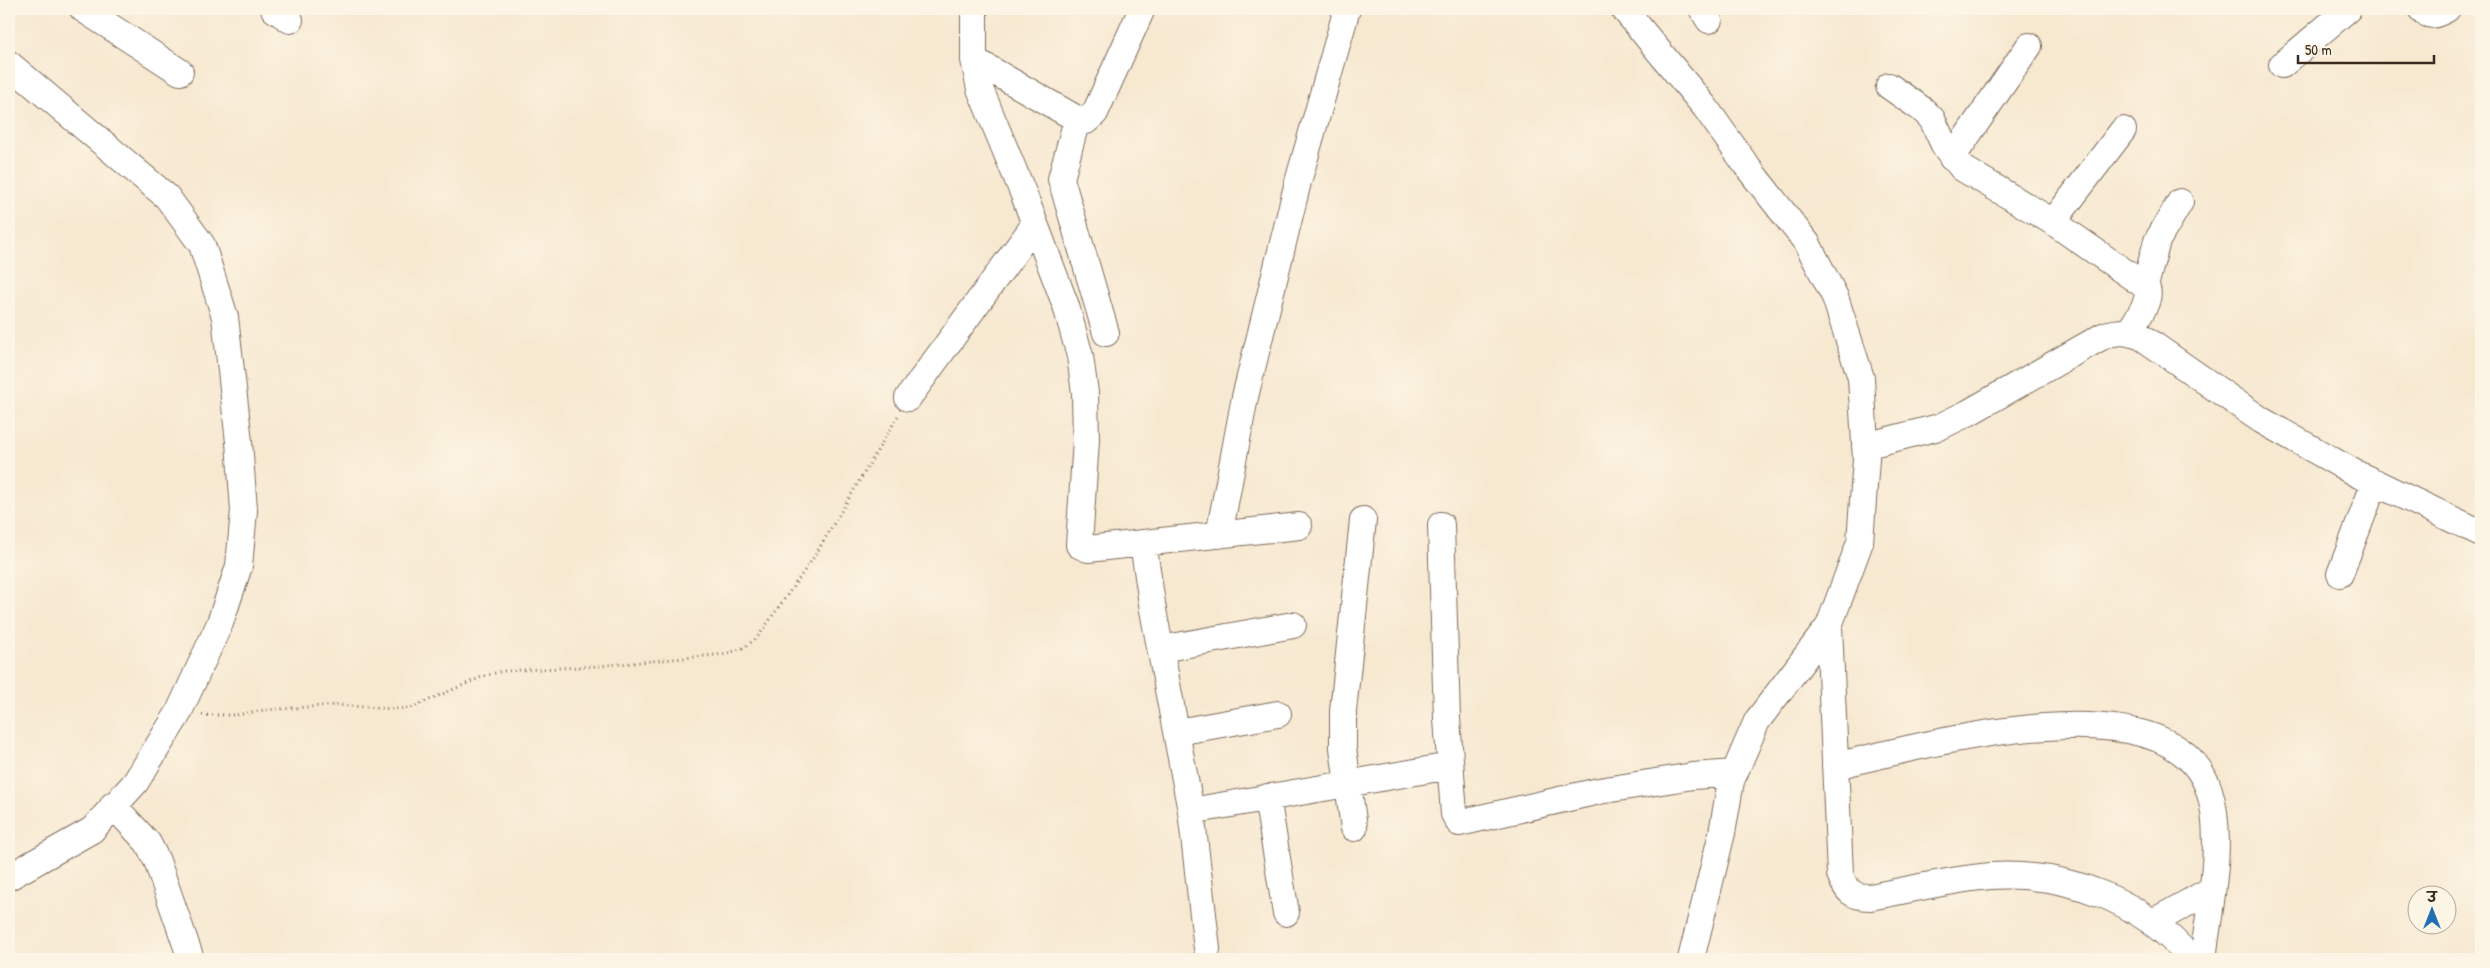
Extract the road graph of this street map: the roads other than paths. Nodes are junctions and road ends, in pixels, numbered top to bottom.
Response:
1 (83, 9) edge
2 (974, 9) edge
3 (1142, 9) edge
4 (1347, 9) edge
5 (1624, 9) edge
6 (2348, 9) edge
7 (2421, 9) edge
8 (2447, 9) edge
9 (2030, 46) dead end
10 (974, 60) junction
11 (9, 64) edge
12 (2282, 65) dead end
13 (180, 72) dead end
14 (1889, 86) dead end
15 (1077, 119) junction
16 (2123, 130) dead end
17 (1952, 158) junction
18 (1061, 179) junction
19 (1024, 195) junction
20 (2180, 202) dead end
21 (2053, 222) junction
22 (1035, 224) junction
23 (2145, 286) junction
24 (2129, 332) junction
25 (1106, 333) dead end
26 (908, 398) road end
27 (1865, 446) junction
28 (2375, 482) junction
29 (1363, 520) dead end
30 (1441, 525) dead end
31 (1299, 526) dead end
32 (2481, 533) edge
33 (1219, 535) junction
34 (1143, 543) junction
35 (2340, 574) dead end
36 (1293, 626) dead end
37 (1828, 626) junction
38 (1160, 649) junction
39 (1278, 714) dead end
40 (1177, 732) junction
41 (1450, 766) junction
42 (1835, 766) junction
43 (1735, 773) junction
44 (1347, 784) junction
45 (1267, 797) junction
46 (113, 805) junction
47 (1191, 811) junction
48 (1354, 828) dead end
49 (9, 877) edge
50 (2211, 890) junction
51 (1286, 913) dead end
52 (2153, 922) junction
53 (1207, 949) dead end
54 (191, 959) edge
55 (1691, 959) edge
56 (2191, 959) edge
57 (2203, 959) edge

1 - 13 street
2 - 10 street
3 - 15 street
4 - 33 street
5 - 27 street
6 - 12 street
7 - 8 street
9 - 17 street
10 - 15 street
10 - 19 street
11 - 46 street
14 - 17 street
15 - 18 street
16 - 21 street
17 - 21 street
18 - 19 street
18 - 25 street
19 - 22 street
20 - 23 street
21 - 23 street
22 - 26 street
22 - 34 street
23 - 24 street
24 - 27 street
24 - 28 street
27 - 37 street
28 - 32 street
28 - 35 street
29 - 44 street
30 - 41 street
31 - 33 street
33 - 34 street
34 - 38 street
36 - 38 street
37 - 42 street
37 - 43 street
38 - 40 street
39 - 40 street
40 - 47 street
41 - 43 street
41 - 44 street
42 - 50 street
42 - 52 street
43 - 55 street
44 - 45 street
44 - 48 street
45 - 47 street
45 - 51 street
46 - 49 street
46 - 54 street
47 - 53 street
50 - 52 street
50 - 57 street
52 - 56 street

